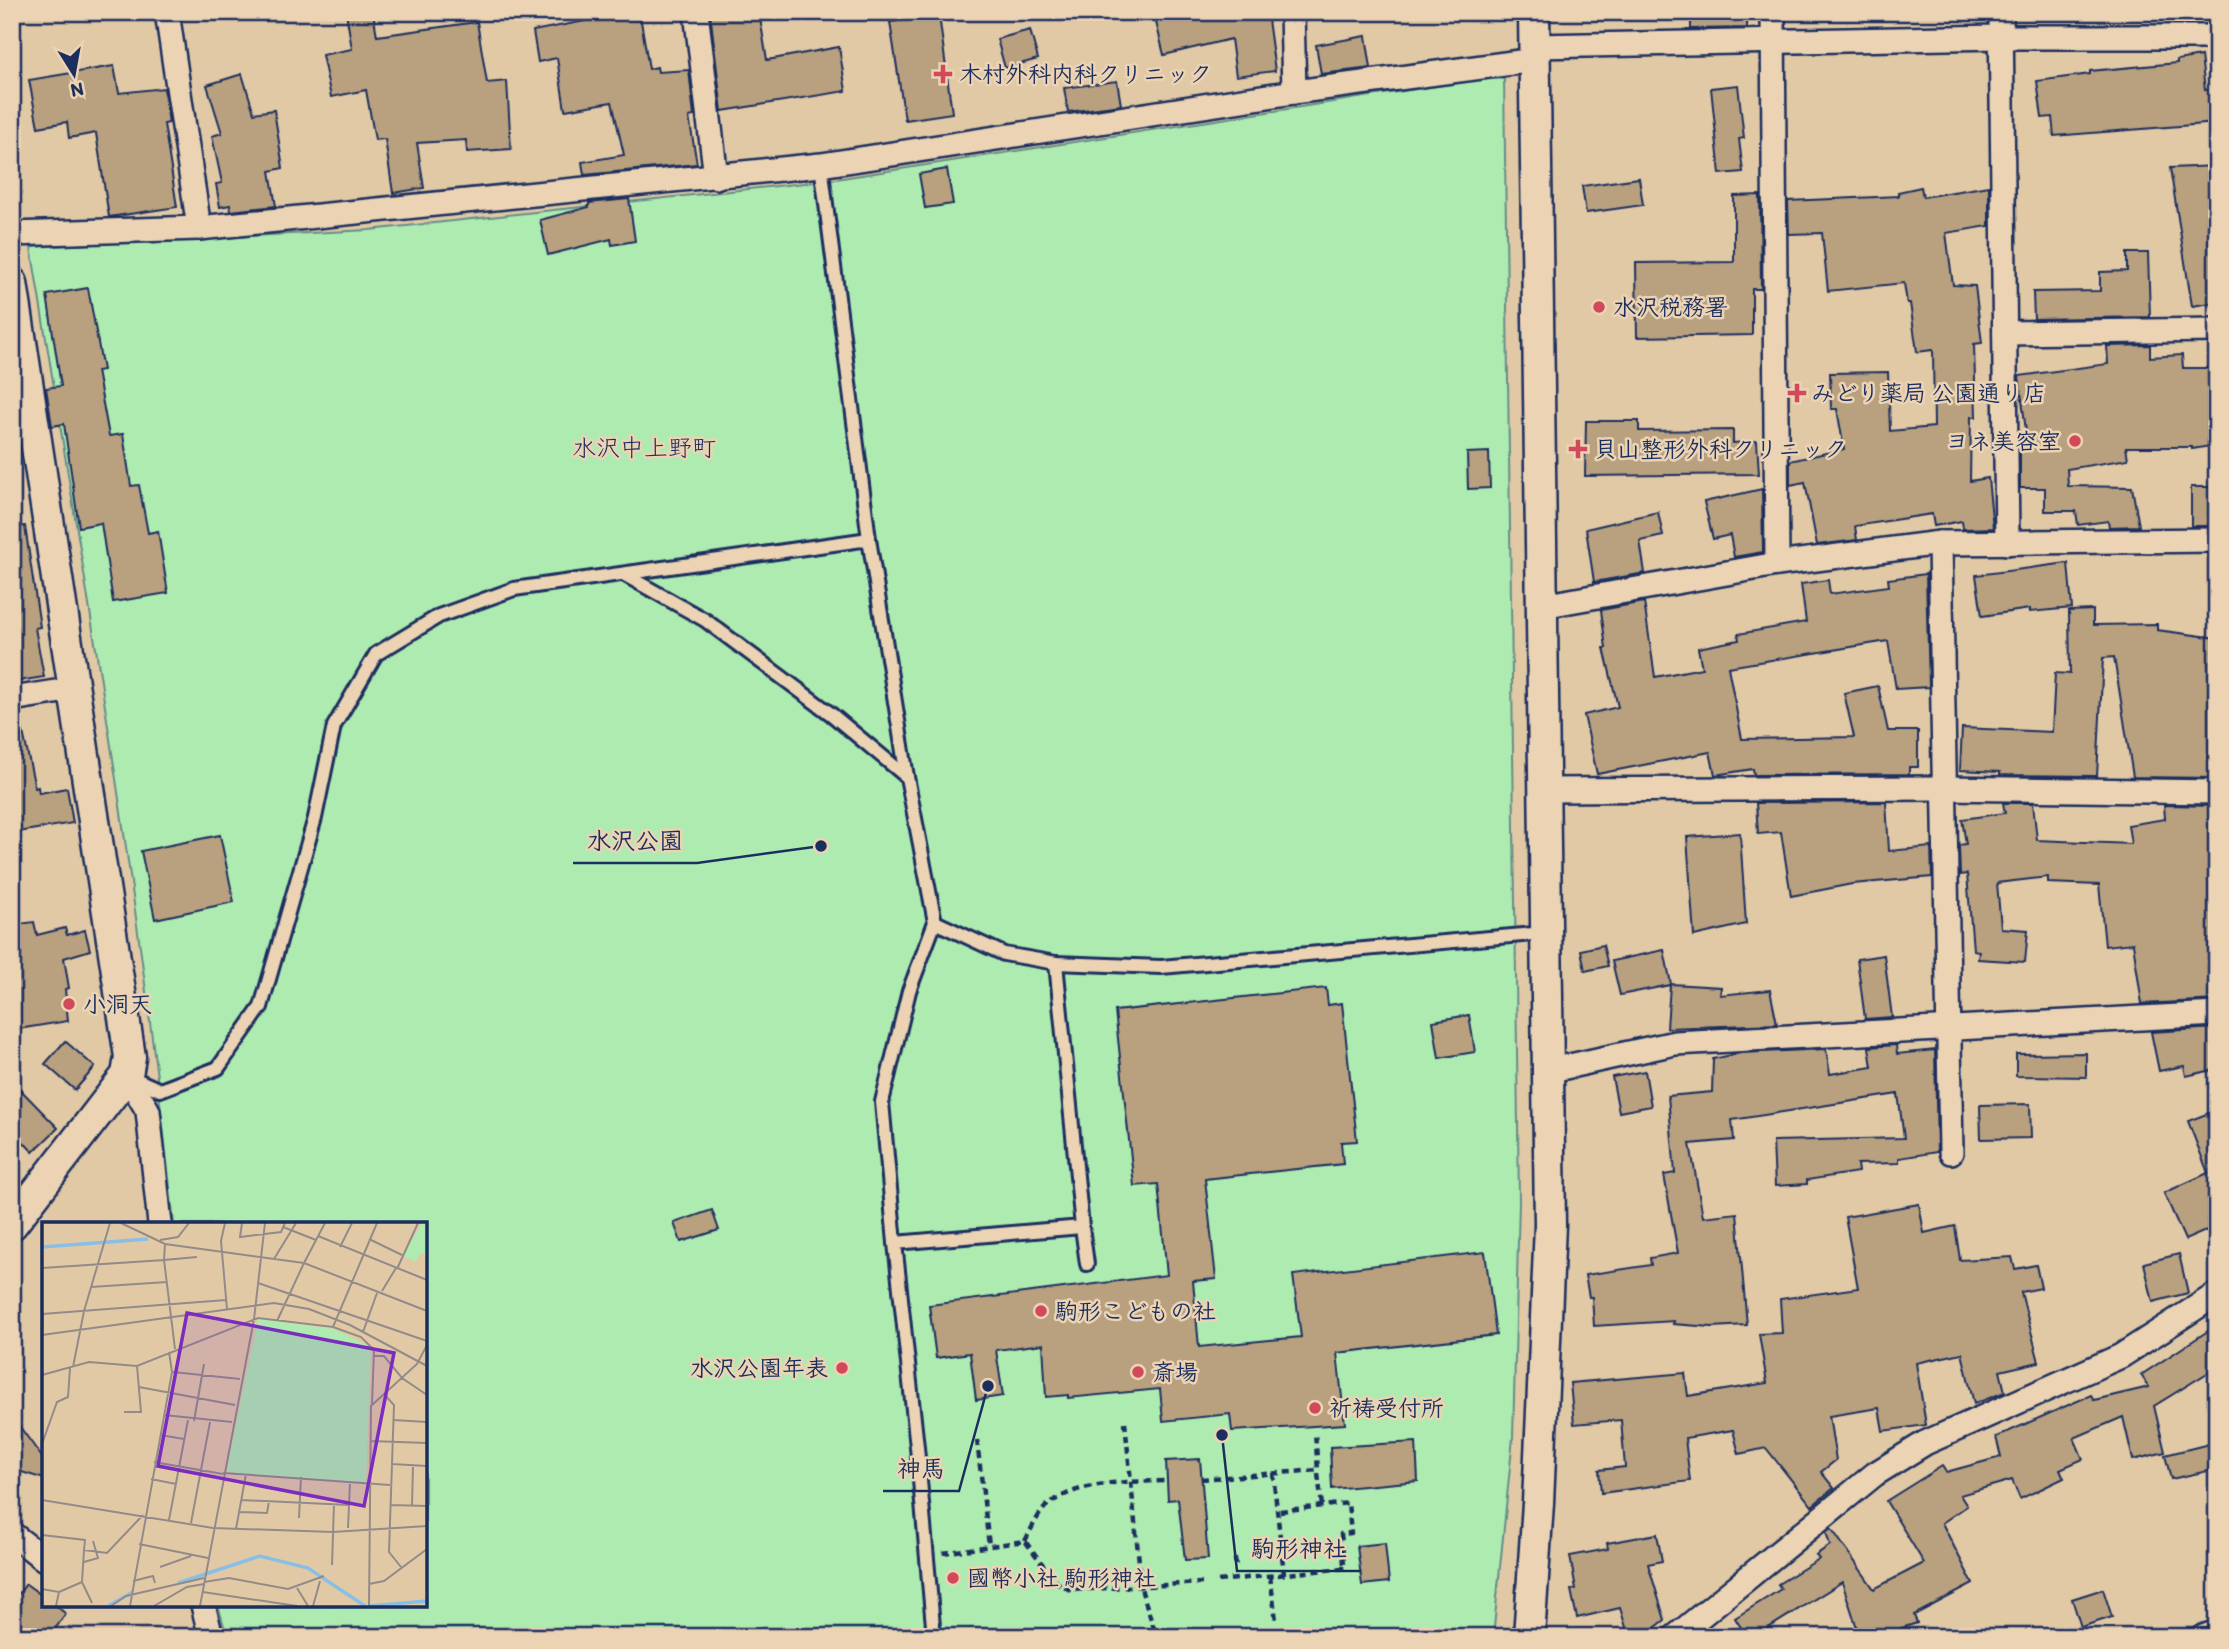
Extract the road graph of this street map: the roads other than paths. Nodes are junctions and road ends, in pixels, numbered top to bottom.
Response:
1 (167, 12) edge
2 (696, 12) edge
3 (1292, 12) edge
4 (1534, 12) edge
5 (1773, 12) edge
6 (2001, 12) edge
7 (2000, 37) junction
8 (2217, 37) edge
9 (1773, 41) junction
10 (1535, 53) junction
11 (1294, 92) junction
12 (821, 165) junction
13 (716, 177) junction
14 (199, 228) junction
15 (12, 234) edge
16 (12, 283) edge
17 (2217, 330) edge
18 (2005, 333) junction
19 (869, 539) junction
20 (2217, 540) edge
21 (1940, 543) junction
22 (2007, 543) junction
23 (1777, 564) junction
24 (625, 575) junction
25 (1542, 606) junction
26 (75, 689) junction
27 (12, 699) edge
28 (907, 777) junction
29 (1945, 788) junction
30 (1543, 790) junction
31 (2217, 792) edge
32 (934, 922) junction
33 (1545, 933) junction
34 (1056, 963) junction
35 (2217, 1014) edge
36 (1951, 1029) junction
37 (1547, 1071) junction
38 (127, 1075) junction
39 (1951, 1152) dead end
40 (16, 1210) edge
41 (160, 1222) edge
42 (1082, 1227) junction
43 (895, 1243) junction
44 (1087, 1264) dead end
45 (2217, 1294) edge
46 (12, 1534) edge
47 (42, 1557) edge
48 (204, 1607) edge
49 (2217, 1632) edge
50 (211, 1637) edge
51 (934, 1637) edge
52 (1529, 1637) edge
53 (1675, 1637) edge
54 (2203, 1637) edge

1 - 14 street
2 - 13 street
3 - 11 street
4 - 10 street
5 - 9 street
6 - 7 street
7 - 8 street
7 - 9 street
7 - 18 street
9 - 10 street
9 - 23 street
10 - 11 street
10 - 25 street
11 - 12 street
12 - 13 street
12 - 19 lane
13 - 14 street
14 - 15 street
16 - 26 street
17 - 18 street
18 - 22 street
19 - 24 lane
19 - 28 lane
20 - 22 street
21 - 22 street
21 - 23 street
21 - 29 street
23 - 25 street
24 - 28 lane
24 - 38 lane
25 - 30 street
26 - 27 street
26 - 38 street
28 - 32 lane
29 - 30 street
29 - 31 street
29 - 36 street
30 - 33 street
32 - 34 lane
32 - 43 lane
33 - 34 lane
33 - 37 street
34 - 42 lane
35 - 36 street
36 - 37 street
36 - 39 street
37 - 52 street
38 - 40 street
38 - 41 street
42 - 43 lane
42 - 44 lane
43 - 51 lane
45 - 53 street
46 - 47 street
48 - 50 street
49 - 54 street

